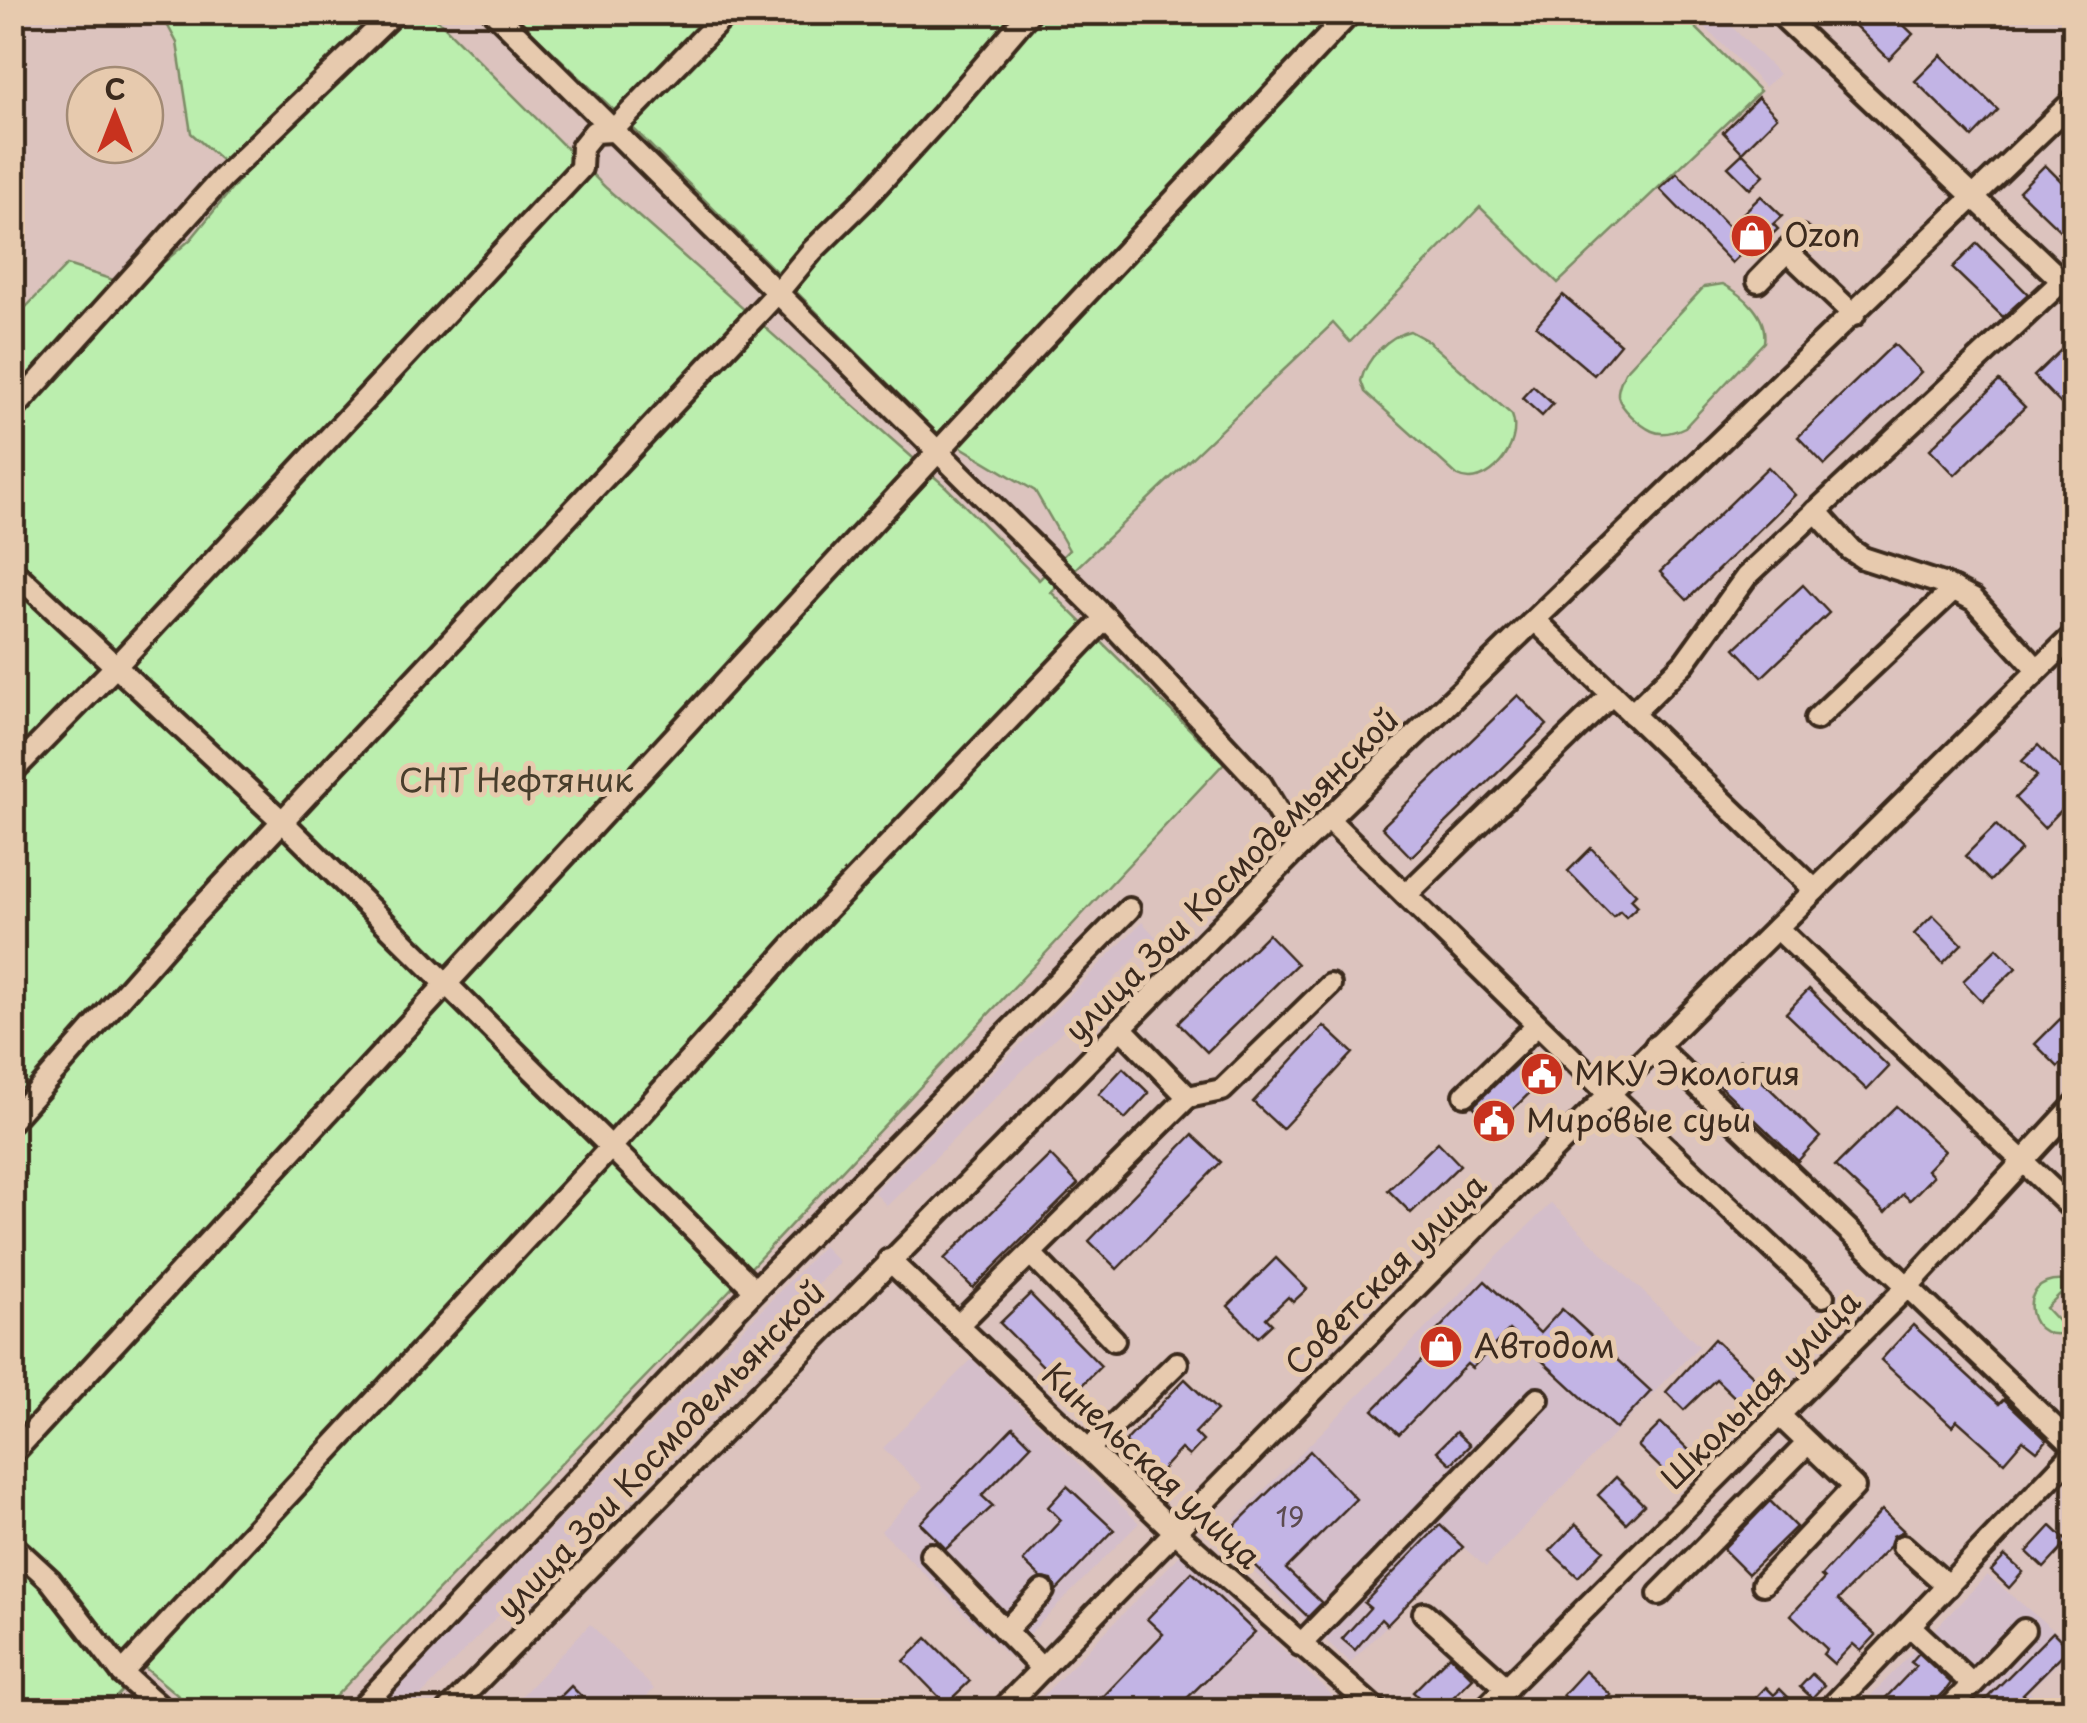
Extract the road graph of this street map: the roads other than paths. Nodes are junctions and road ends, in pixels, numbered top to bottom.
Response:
1 (395, 12) edge
2 (494, 12) edge
3 (728, 12) edge
4 (1030, 12) edge
5 (1351, 12) edge
6 (1778, 12) edge
7 (2074, 100) edge
8 (612, 131) junction
9 (1975, 199) junction
10 (1758, 281) dead end
11 (2068, 287) edge
12 (778, 292) junction
13 (1854, 315) junction
14 (12, 411) edge
15 (940, 452) junction
16 (1816, 511) junction
17 (12, 570) edge
18 (1954, 589) junction
19 (1106, 618) junction
20 (1535, 620) junction
21 (2074, 635) edge
22 (118, 664) junction
23 (2038, 670) junction
24 (1612, 694) junction
25 (1632, 714) junction
26 (1816, 719) dead end
27 (12, 772) edge
28 (1328, 818) junction
29 (284, 822) junction
30 (1299, 846) junction
31 (1815, 890) junction
32 (1406, 896) junction
33 (1129, 909) dead end
34 (1777, 928) junction
35 (446, 982) junction
36 (1330, 986) dead end
37 (1537, 1024) junction
38 (1121, 1028) junction
39 (1656, 1046) junction
40 (1608, 1093) junction
41 (1465, 1095) dead end
42 (1188, 1097) junction
43 (2074, 1106) edge
44 (12, 1120) edge
45 (611, 1148) junction
46 (2023, 1161) junction
47 (2074, 1210) edge
48 (1030, 1254) junction
49 (889, 1260) junction
50 (1907, 1287) junction
51 (755, 1290) junction
52 (1823, 1296) dead end
53 (958, 1325) junction
54 (1114, 1340) dead end
55 (1177, 1363) dead end
56 (1538, 1398) dead end
57 (1779, 1415) junction
58 (1808, 1443) junction
59 (2074, 1446) edge
60 (1089, 1449) junction
61 (2074, 1453) edge
62 (12, 1454) edge
63 (1174, 1531) junction
64 (12, 1545) edge
65 (1903, 1546) dead end
66 (931, 1554) dead end
67 (1763, 1584) dead end
68 (1948, 1586) junction
69 (1043, 1591) dead end
70 (1658, 1594) dead end
71 (1424, 1613) dead end
72 (1910, 1626) junction
73 (2024, 1630) dead end
74 (1005, 1631) junction
75 (1300, 1645) junction
76 (1042, 1669) junction
77 (122, 1673) junction
78 (1972, 1684) junction
79 (1507, 1688) junction
80 (453, 1709) edge
81 (163, 1710) edge
82 (359, 1710) edge
83 (1002, 1710) edge
84 (1376, 1710) edge
85 (1484, 1710) edge
86 (1830, 1710) edge
87 (1948, 1710) edge

1 - 14 street
2 - 8 street
3 - 8 street
4 - 12 street
5 - 15 street
6 - 9 street
7 - 9 street, улица Зои Космодемьянской
8 - 12 street
8 - 22 street
9 - 11 street
9 - 13 street, улица Зои Космодемьянской
10 - 13 street
11 - 16 street
12 - 15 street
12 - 29 street
13 - 20 street, улица Зои Космодемьянской
15 - 19 street
15 - 35 street
16 - 18 street
16 - 25 street
17 - 22 street
18 - 23 street
18 - 26 street
19 - 30 street
19 - 45 street
20 - 24 street
20 - 28 street, улица Зои Космодемьянской
21 - 23 street, Советская улица
22 - 27 street
22 - 29 street
23 - 31 street, Советская улица
24 - 25 street
24 - 32 street
25 - 31 street
28 - 30 street, улица Зои Космодемьянской
28 - 32 street
29 - 35 street
29 - 44 street
30 - 38 street, улица Зои Космодемьянской
31 - 34 street, Советская улица
32 - 37 street
33 - 51 street
34 - 39 street, Советская улица
34 - 46 street
35 - 45 street
35 - 62 street
36 - 42 street
37 - 40 street
37 - 41 street
38 - 42 street
38 - 49 street, улица Зои Космодемьянской
39 - 40 street, Советская улица
39 - 50 street
40 - 52 street
40 - 63 street, Советская улица
42 - 48 street
43 - 46 street, Школьная улица
45 - 51 street
45 - 77 street
46 - 47 street
46 - 50 street, Школьная улица
48 - 53 street
48 - 54 street
49 - 53 street, Кинельская улица
49 - 80 street, улица Зои Космодемьянской
50 - 57 street, Школьная улица
50 - 59 street
51 - 82 street
53 - 60 street, Кинельская улица
55 - 60 street
56 - 75 street
57 - 58 street
57 - 79 street, Школьная улица
58 - 67 street
58 - 70 street
60 - 63 street, Кинельская улица
61 - 68 street
63 - 75 street, Кинельская улица
63 - 76 street, Советская улица
64 - 77 street
65 - 68 street
66 - 74 street
68 - 72 street
69 - 74 street
71 - 79 street
72 - 78 street
72 - 86 street
73 - 78 street
74 - 76 street
75 - 84 street, Кинельская улица
76 - 83 street, Советская улица
77 - 81 street
78 - 87 street
79 - 85 street, Школьная улица

